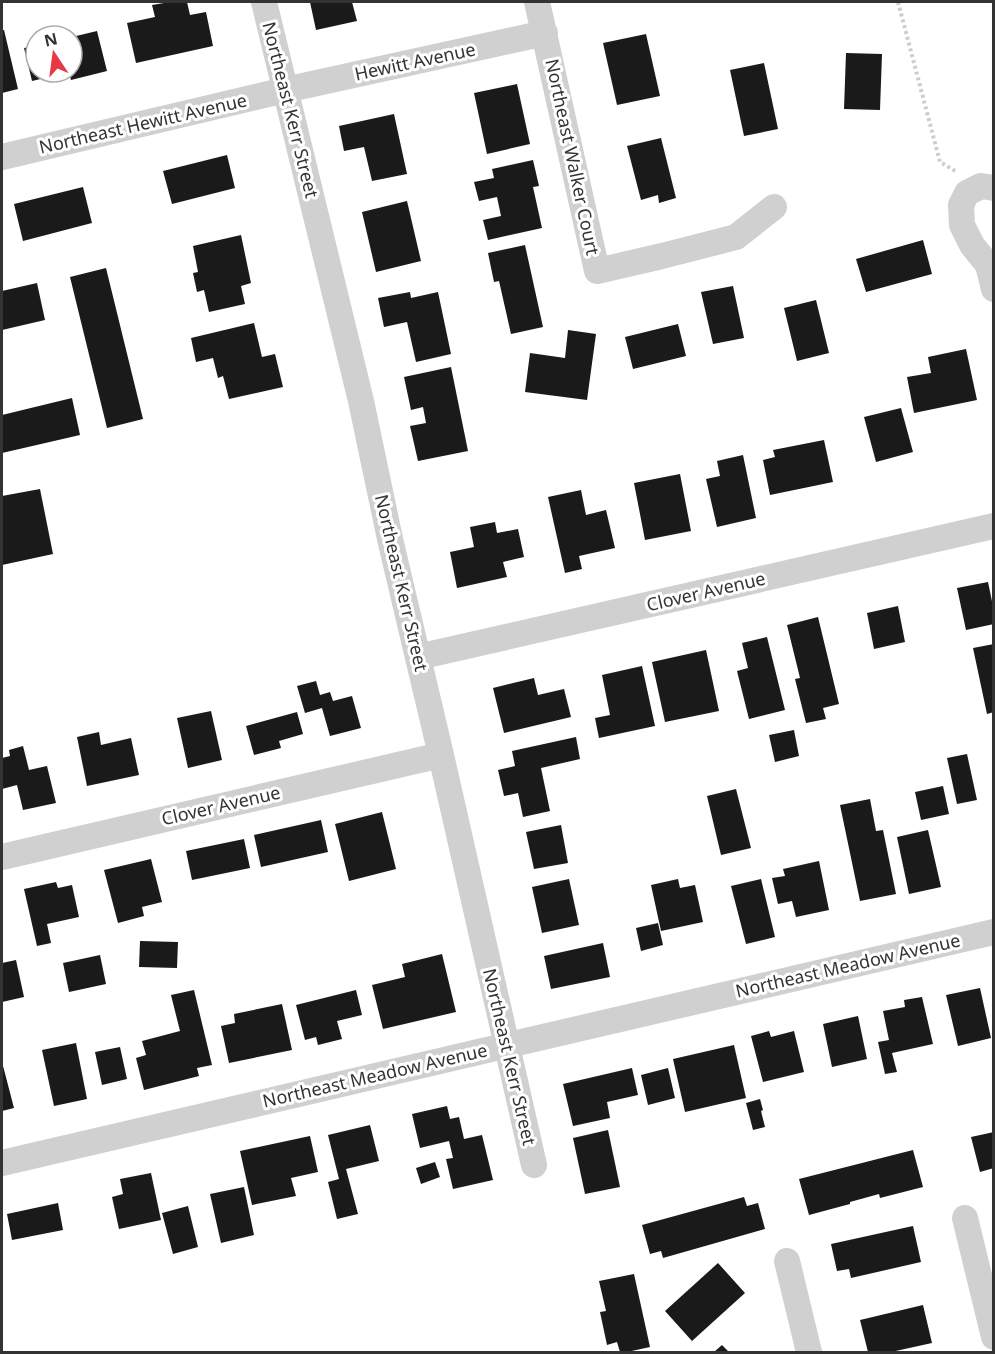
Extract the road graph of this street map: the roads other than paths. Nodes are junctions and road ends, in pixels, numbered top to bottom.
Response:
1 (264, 2) edge
2 (537, 2) edge
3 (545, 33) junction
4 (285, 90) junction
5 (2, 157) edge
6 (987, 187) edge
7 (774, 207) dead end
8 (992, 276) edge
9 (993, 526) edge
10 (418, 657) junction
11 (441, 755) junction
12 (2, 857) edge
13 (993, 932) edge
14 (507, 1046) junction
15 (2, 1163) edge
16 (534, 1165) dead end
17 (965, 1218) dead end
18 (787, 1261) dead end
19 (993, 1336) edge
20 (809, 1353) edge

1 - 4 street, Northeast Kerr Street
2 - 3 street
3 - 4 street, Hewitt Avenue
3 - 7 street, Northeast Walker Court
4 - 5 street, Northeast Hewitt Avenue
4 - 10 street, Northeast Kerr Street
6 - 8 street
9 - 10 street, Clover Avenue
10 - 11 street, Northeast Kerr Street
11 - 12 street, Clover Avenue
11 - 14 street, Northeast Kerr Street
13 - 14 street, Northeast Meadow Avenue
14 - 15 street, Northeast Meadow Avenue
14 - 16 street, Northeast Kerr Street
17 - 19 street
18 - 20 street

